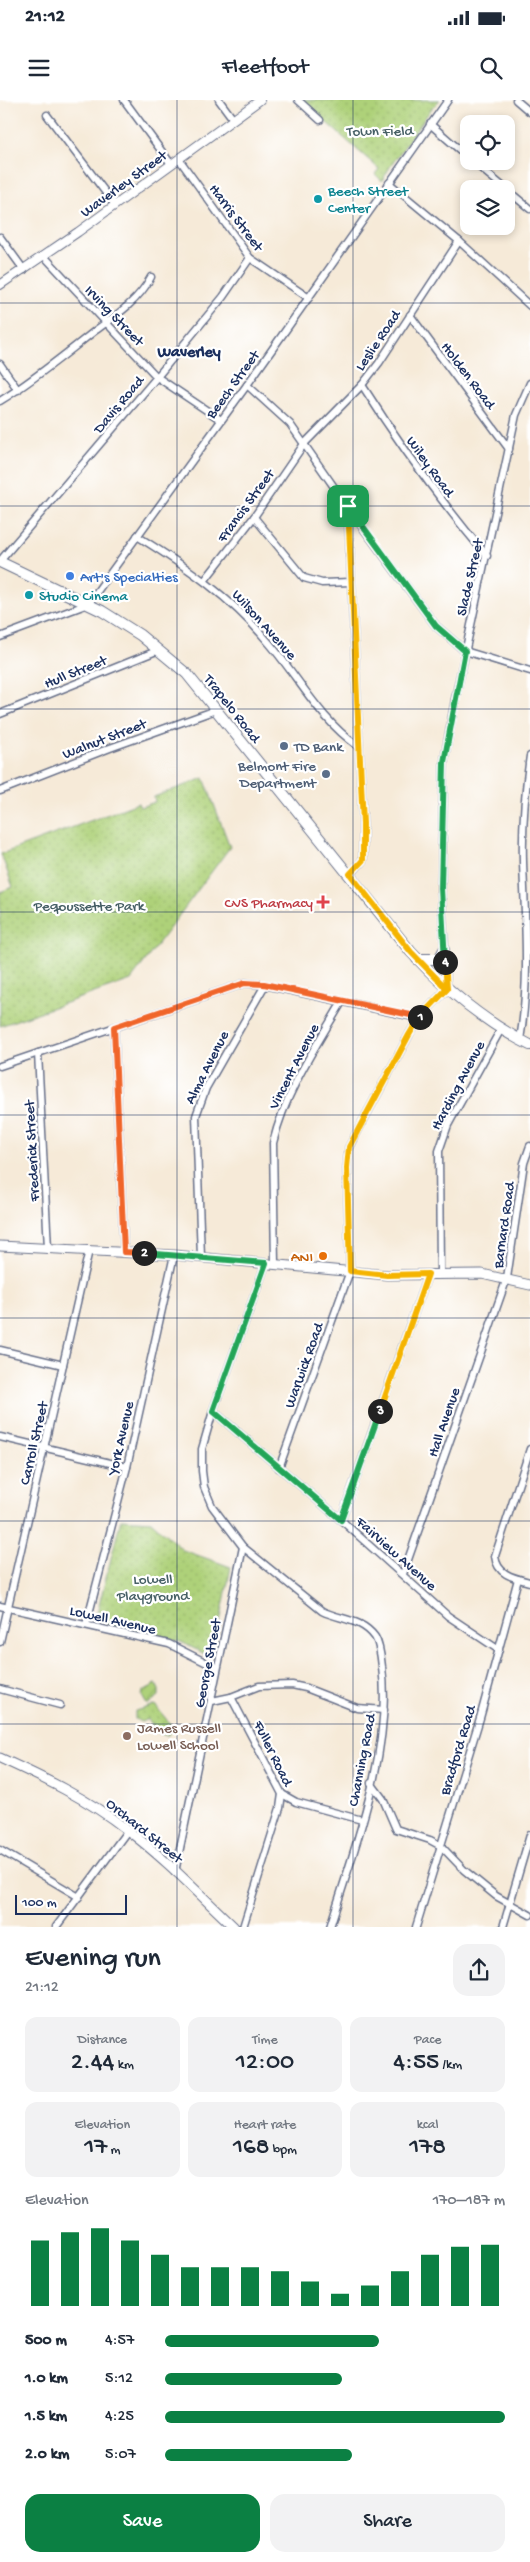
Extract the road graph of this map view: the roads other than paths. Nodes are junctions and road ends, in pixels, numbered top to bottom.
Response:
1 (124, 100) edge
2 (219, 100) edge
3 (260, 100) edge
4 (298, 100) edge
5 (448, 100) edge
6 (516, 100) edge
7 (530, 112) edge
8 (47, 115) dead end
9 (233, 119) junction
10 (320, 120) dead end
11 (430, 124) junction
12 (460, 150) edge
13 (179, 159) junction
14 (171, 164) junction
15 (483, 170) edge
16 (495, 180) edge
17 (389, 183) junction
18 (515, 196) edge
19 (115, 206) junction
20 (530, 209) edge
21 (0, 238) edge
22 (459, 241) junction
23 (44, 256) junction
24 (250, 258) junction
25 (24, 270) junction
26 (151, 277) dead end
27 (0, 285) edge
28 (309, 298) junction
29 (530, 306) edge
30 (410, 316) junction
31 (106, 324) junction
32 (0, 364) edge
33 (157, 377) junction
34 (530, 383) edge
35 (247, 385) junction
36 (362, 385) junction
37 (18, 390) junction
38 (0, 401) edge
39 (221, 420) junction
40 (304, 444) junction
41 (509, 449) junction
42 (348, 506) junction
43 (254, 517) junction
44 (137, 536) junction
45 (487, 556) junction
46 (0, 562) edge
47 (204, 580) junction
48 (351, 582) junction
49 (88, 604) junction
50 (0, 637) edge
51 (159, 650) junction
52 (465, 651) junction
53 (530, 671) edge
54 (216, 710) junction
55 (0, 714) edge
56 (358, 746) junction
57 (530, 756) edge
58 (0, 791) edge
59 (350, 874) junction
60 (529, 942) edge
61 (444, 950) junction
62 (417, 959) junction
63 (264, 984) junction
64 (447, 989) junction
65 (342, 1002) junction
66 (419, 1018) junction
67 (114, 1027) junction
68 (501, 1029) junction
69 (520, 1040) junction
70 (530, 1045) edge
71 (38, 1053) junction
72 (0, 1066) edge
73 (530, 1146) edge
74 (0, 1246) edge
75 (48, 1248) junction
76 (89, 1250) junction
77 (124, 1252) junction
78 (174, 1254) junction
79 (201, 1257) junction
80 (271, 1264) junction
81 (350, 1271) junction
82 (440, 1273) junction
83 (428, 1274) junction
84 (507, 1278) junction
85 (530, 1285) edge
86 (0, 1350) edge
87 (63, 1365) junction
88 (213, 1411) junction
89 (0, 1437) edge
90 (44, 1448) junction
91 (530, 1449) edge
92 (127, 1467) junction
93 (279, 1468) junction
94 (341, 1520) junction
95 (243, 1547) junction
96 (403, 1574) junction
97 (518, 1579) junction
98 (530, 1582) edge
99 (0, 1606) edge
100 (8, 1608) junction
101 (89, 1626) junction
102 (0, 1642) edge
103 (499, 1650) junction
104 (217, 1668) junction
105 (0, 1689) edge
106 (231, 1697) junction
107 (212, 1701) junction
108 (60, 1705) dead end
109 (384, 1710) junction
110 (0, 1758) edge
111 (371, 1783) junction
112 (282, 1794) junction
113 (362, 1820) junction
114 (128, 1830) junction
115 (530, 1835) edge
116 (441, 1846) junction
117 (0, 1850) edge
118 (175, 1872) junction
119 (78, 1897) junction
120 (510, 1906) junction
121 (530, 1915) edge
122 (56, 1927) edge
123 (234, 1927) edge
124 (243, 1927) edge
125 (330, 1927) edge
126 (416, 1927) edge
127 (503, 1927) edge

1 - 14 street
2 - 9 street
3 - 9 street, Waverley Street
4 - 10 street
5 - 11 street, Beech Street
6 - 7 street
8 - 19 street
9 - 13 street, Waverley Street
11 - 12 street
11 - 17 street, Beech Street
13 - 14 street, Waverley Street
13 - 24 street, Harris Street
14 - 19 street, Waverley Street
15 - 16 street
17 - 22 street
17 - 28 street, Beech Street
18 - 20 street
19 - 23 street, Waverley Street
21 - 25 street
22 - 29 street
22 - 30 street, Leslie Road
23 - 25 street, Waverley Street
23 - 31 street, Irving Street
24 - 28 street, Harris Street
24 - 33 street, Davis Road
25 - 27 street, Waverley Street
26 - 31 street
28 - 35 street, Beech Street
30 - 36 street, Leslie Road
30 - 41 street, Holden Road
31 - 33 street, Irving Street
31 - 37 street
32 - 37 street
33 - 39 street, Irving Street
33 - 46 street, Davis Road
34 - 41 street, Slade Street
35 - 39 street, Beech Street
35 - 40 street
36 - 40 street, Leslie Road
36 - 45 street, Wiley Road
37 - 38 street
39 - 44 street, Beech Street
40 - 42 street
40 - 43 street, Francis Street
41 - 45 street, Slade Street
42 - 48 street
42 - 52 street
43 - 47 street, Francis Street
43 - 48 street
44 - 47 street, Wilson Avenue
44 - 49 street, Beech Street
45 - 52 street, Slade Street
46 - 49 main road, Trapelo Road
47 - 56 street, Wilson Avenue
48 - 56 street
49 - 50 street
49 - 51 main road, Trapelo Road
51 - 54 main road, Trapelo Road
51 - 55 street, Hull Street
52 - 53 street
52 - 61 street, Slade Street
54 - 58 street, Walnut Street
54 - 59 main road, Trapelo Road
56 - 59 street
57 - 60 street
59 - 62 main road, Trapelo Road
60 - 69 street
61 - 62 main road
61 - 64 street, Slade Street
62 - 64 main road, Trapelo Road
63 - 65 street
63 - 67 street
63 - 79 street, Alma Avenue
64 - 66 street
64 - 68 main road, Trapelo Road
65 - 66 street
65 - 80 street, Vincent Avenue
66 - 81 street
67 - 71 street
67 - 77 street
68 - 69 main road, Trapelo Road
68 - 82 street, Harding Avenue
69 - 70 main road, Trapelo Road
71 - 72 street
71 - 75 street, Frederick Street
73 - 84 street, Barnard Road
74 - 75 main road
75 - 76 main road
76 - 77 main road
76 - 87 street, Carroll Street
77 - 78 main road
78 - 79 main road
78 - 92 street, York Avenue
79 - 80 main road
80 - 81 main road
80 - 88 street
81 - 83 main road
81 - 93 street, Warwick Road
82 - 83 main road
82 - 84 main road
83 - 94 street
84 - 85 main road
84 - 96 street, Hall Avenue
86 - 87 street
87 - 90 street, Carroll Street
88 - 93 street, Fairview Avenue
88 - 95 street
89 - 90 street
90 - 92 street
90 - 100 street, Carroll Street
91 - 97 street
92 - 101 street, York Avenue
93 - 94 street, Fairview Avenue
94 - 96 street, Fairview Avenue
95 - 104 street, George Street
95 - 109 street, Channing Road
96 - 103 street, Fairview Avenue
97 - 98 street
97 - 103 street, Bradford Road
99 - 100 street, Lowell Avenue
100 - 101 street, Lowell Avenue
100 - 102 street, Carroll Street
101 - 104 street, Lowell Avenue
103 - 116 street, Bradford Road
104 - 107 street, George Street
105 - 108 street
106 - 107 street
106 - 109 street
106 - 112 street, Fuller Road
107 - 118 street, George Street
109 - 111 street, Channing Road
110 - 114 main road, Orchard Street
111 - 113 street, Channing Road
111 - 116 street
112 - 113 street
112 - 124 street, Fuller Road
113 - 125 street, Channing Road
114 - 118 main road, Orchard Street
114 - 119 street
115 - 120 street
116 - 120 street
116 - 126 street, Bradford Road
117 - 119 street
118 - 123 main road, Orchard Street
119 - 122 street
120 - 121 street
120 - 127 street

